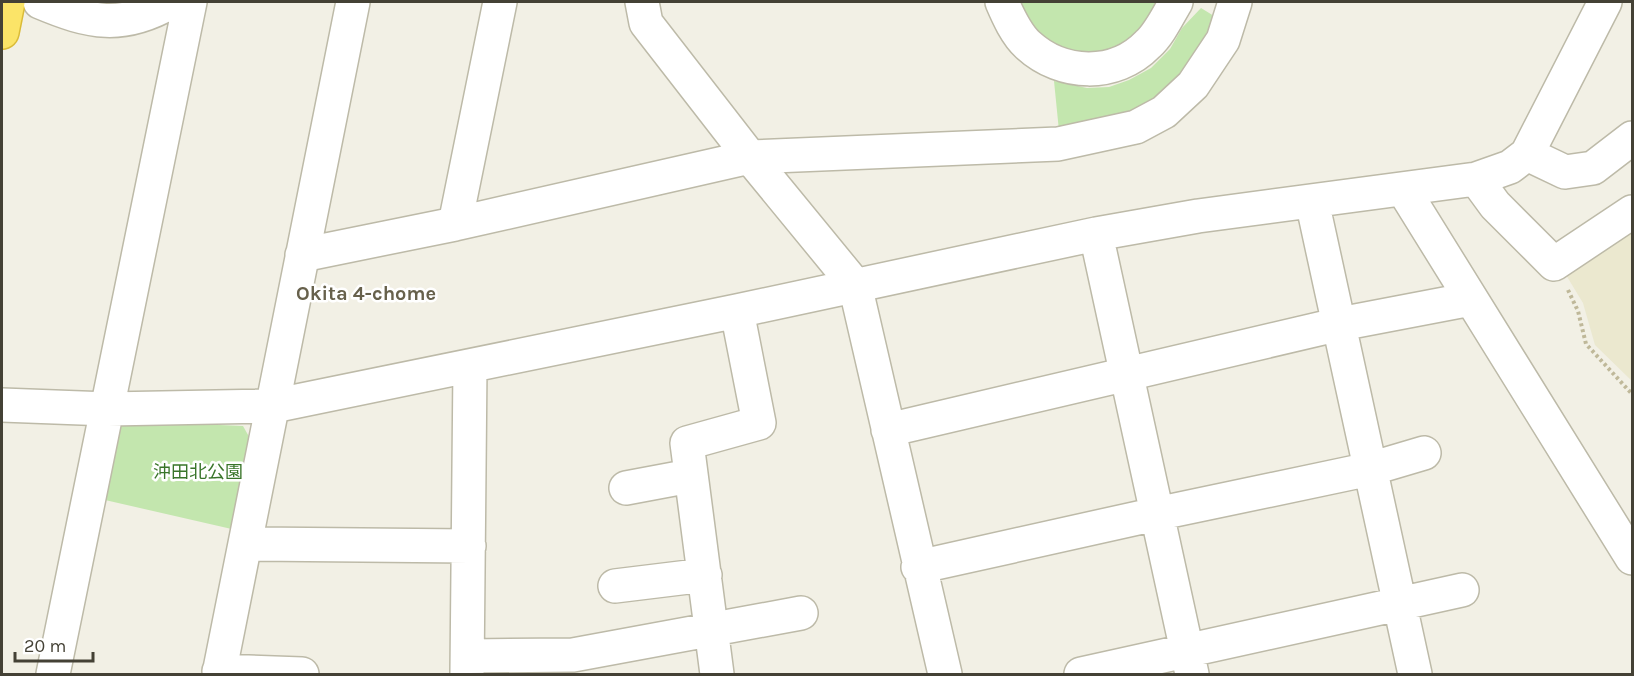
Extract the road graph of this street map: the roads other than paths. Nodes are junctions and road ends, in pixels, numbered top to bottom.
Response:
1 (8, 2) edge
2 (40, 2) edge
3 (171, 2) edge
4 (190, 2) edge
5 (353, 2) edge
6 (500, 2) edge
7 (642, 2) edge
8 (1002, 2) edge
9 (1176, 2) edge
10 (1235, 2) edge
11 (1605, 2) edge
12 (2, 32) edge
13 (1632, 138) edge
14 (1527, 154) junction
15 (750, 157) junction
16 (1476, 179) junction
17 (1402, 189) junction
18 (1312, 201) junction
19 (1632, 212) edge
20 (455, 224) junction
21 (1096, 234) junction
22 (302, 255) junction
23 (855, 285) junction
24 (1471, 299) junction
25 (737, 312) junction
26 (1340, 324) junction
27 (470, 366) junction
28 (1127, 375) junction
29 (2, 405) edge
30 (273, 406) junction
31 (108, 409) junction
32 (888, 430) junction
33 (1424, 453) dead end
34 (1370, 469) junction
35 (690, 476) junction
36 (626, 488) dead end
37 (1156, 514) junction
38 (245, 544) junction
39 (469, 546) junction
40 (1632, 558) edge
41 (918, 567) junction
42 (705, 575) junction
43 (615, 585) dead end
44 (1462, 590) dead end
45 (1400, 603) junction
46 (801, 613) dead end
47 (712, 630) junction
48 (1189, 662) edge
49 (468, 665) edge
50 (219, 673) edge
51 (53, 675) edge
52 (302, 675) edge
53 (717, 675) edge
54 (945, 675) edge
55 (1081, 675) edge
56 (1415, 675) edge

1 - 12 highway
2 - 3 street
4 - 31 street
5 - 22 street
6 - 20 street
7 - 15 street
8 - 9 street
10 - 15 street
11 - 14 street
13 - 14 street
14 - 16 street
15 - 20 street
15 - 23 street
16 - 17 street
16 - 19 street
17 - 18 street
17 - 24 street
18 - 21 street
18 - 26 street
20 - 22 street
21 - 23 street
21 - 28 street
22 - 30 street
23 - 25 street
23 - 32 street
24 - 26 street
24 - 40 street
25 - 27 street
25 - 35 street
26 - 28 street
26 - 34 street
27 - 30 street
27 - 39 street
28 - 32 street
28 - 37 street
29 - 31 street
30 - 31 street
30 - 38 street
31 - 51 street
32 - 41 street
33 - 34 street
34 - 37 street
34 - 45 street
35 - 36 street
35 - 42 street
37 - 41 street
37 - 48 street
38 - 39 street
38 - 50 street
39 - 49 street
41 - 54 street
42 - 43 street
42 - 47 street
44 - 45 street
45 - 48 street
45 - 56 street
46 - 47 street
47 - 49 street
47 - 53 street
48 - 55 street
50 - 52 street

